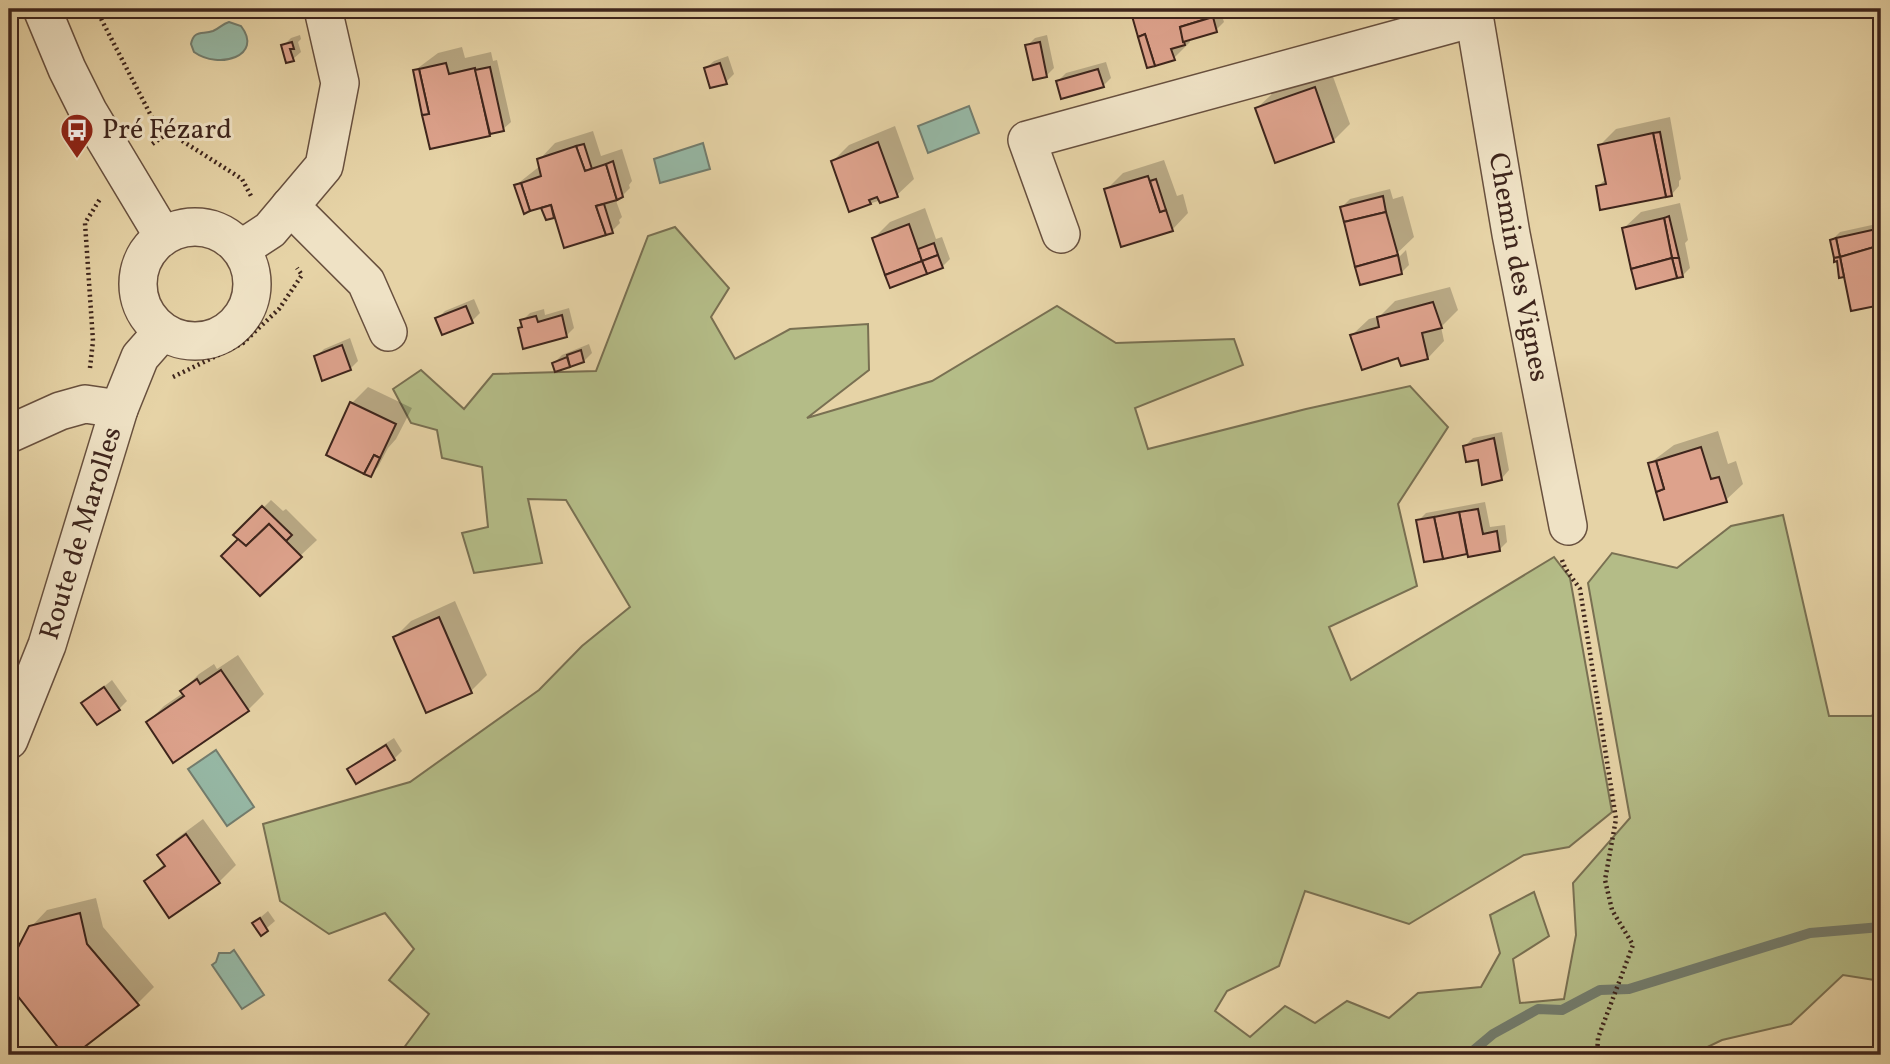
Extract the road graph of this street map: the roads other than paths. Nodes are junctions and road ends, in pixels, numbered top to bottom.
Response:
1 (42, 9) edge
2 (323, 9) edge
3 (1474, 14) edge
4 (290, 206) junction
5 (1061, 234) dead end
6 (163, 236) junction
7 (241, 249) junction
8 (162, 332) junction
9 (388, 332) dead end
10 (102, 406) junction
11 (9, 434) edge
12 (1568, 526) road end
13 (9, 740) edge

1 - 6 street
2 - 4 street
3 - 5 street
3 - 12 street, Chemin des Vignes
4 - 7 street
4 - 9 street
6 - 7 street
6 - 8 street
7 - 8 street
8 - 10 street, Route de Marolles
10 - 11 street
10 - 13 street, Route de Marolles

